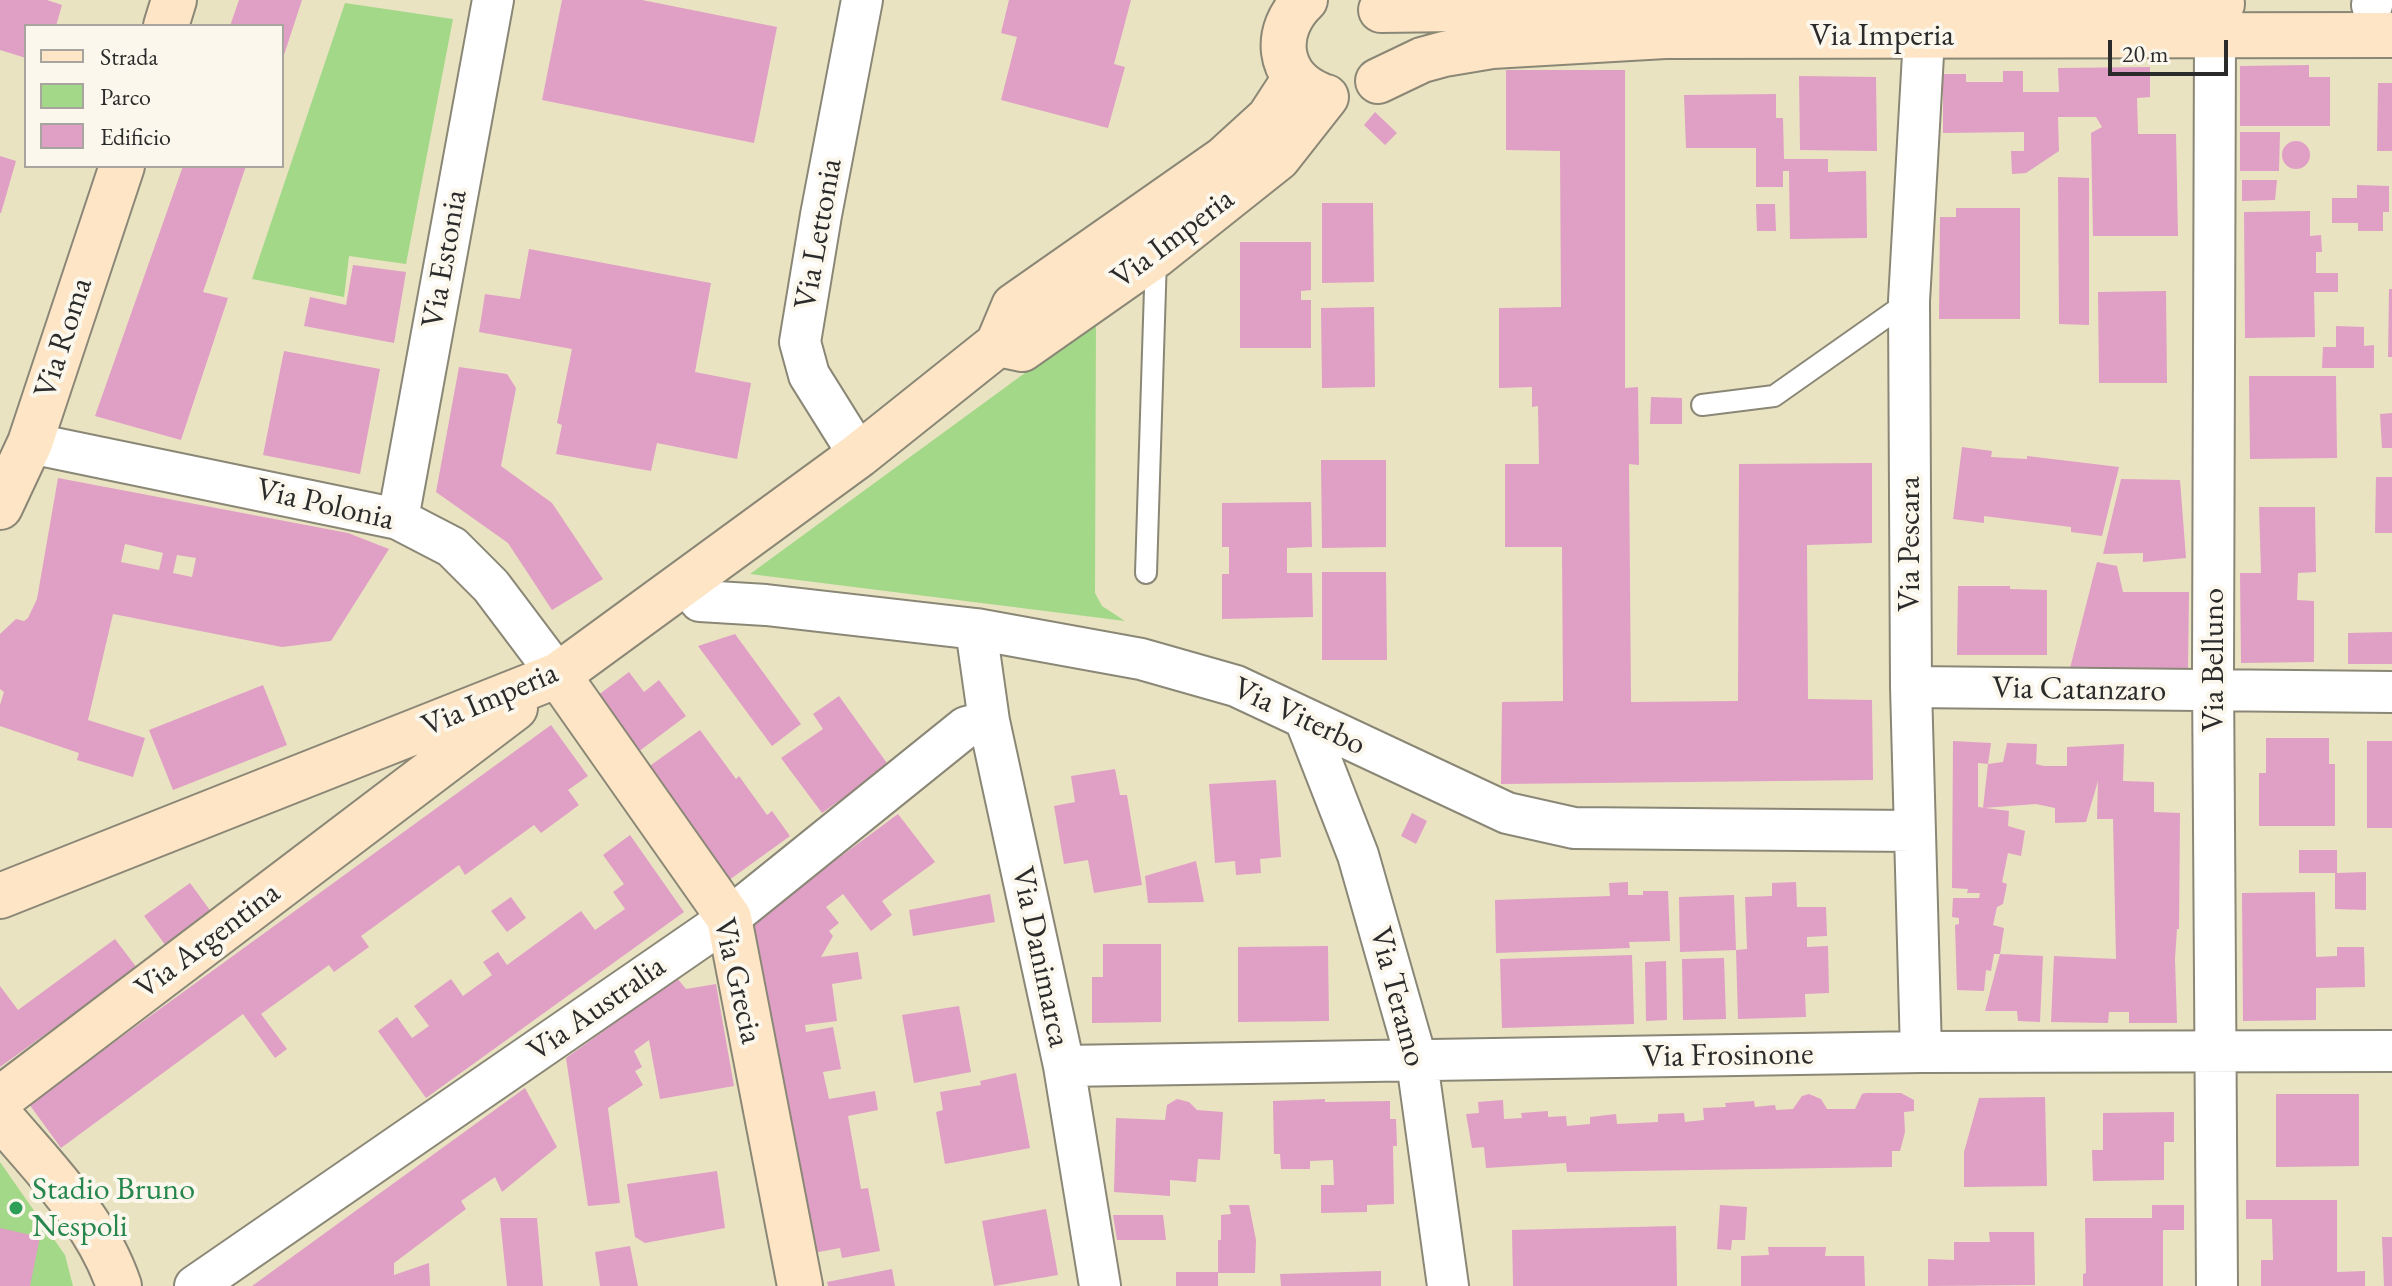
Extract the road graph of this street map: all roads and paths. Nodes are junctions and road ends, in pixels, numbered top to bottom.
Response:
1 (174, 0) edge
2 (493, 0) edge
3 (862, 0) edge
4 (1782, 1) edge
5 (1515, 2) edge
6 (2075, 2) edge
7 (1297, 3) edge
8 (1376, 5) edge
9 (2382, 11) edge
10 (167, 24) edge
11 (2215, 34) junction
12 (1924, 37) junction
13 (1378, 81) junction
14 (1311, 88) junction
15 (121, 168) edge
16 (1156, 255) junction
17 (1909, 301) junction
18 (998, 344) junction
19 (1702, 405) dead end
20 (30, 443) junction
21 (859, 455) junction
22 (0, 507) edge
23 (398, 519) junction
24 (1146, 573) dead end
25 (687, 583) junction
26 (976, 629) junction
27 (558, 675) junction
28 (1911, 687) junction
29 (2213, 692) junction
30 (2392, 692) edge
31 (1305, 719) junction
32 (989, 721) junction
33 (388, 742) junction
34 (415, 784) junction
35 (1913, 831) junction
36 (0, 896) edge
37 (729, 918) junction
38 (2392, 1051) edge
39 (1921, 1052) junction
40 (2216, 1052) junction
41 (1417, 1062) junction
42 (1064, 1066) junction
43 (0, 1099) edge
44 (0, 1116) edge
45 (119, 1286) edge
46 (195, 1286) edge
47 (800, 1286) edge
48 (1100, 1286) edge
49 (1448, 1286) edge
50 (2217, 1286) edge

1 - 10 street
2 - 23 street, Via Estonia
3 - 21 street, Via Lettonia
4 - 5 street, Via Imperia
4 - 6 street, Via Imperia
5 - 8 street, Via Imperia
6 - 9 street, Via Imperia
7 - 14 street
8 - 13 street
9 - 11 street, Via Imperia
11 - 12 street, Via Imperia
11 - 29 street, Via Belluno
12 - 13 street, Via Imperia
12 - 17 street, Via Pescara
13 - 14 street, Via Imperia
14 - 16 street, Via Imperia
14 - 18 street, Via Imperia
15 - 20 street, Via Roma
16 - 18 street, Via Imperia
16 - 24 lane
17 - 19 lane
17 - 28 street, Via Pescara
18 - 21 street, Via Imperia
20 - 22 street, Via Roma
20 - 23 street, Via Polonia
21 - 25 street, Via Imperia
23 - 27 street, Via Polonia
25 - 26 street, Via Viterbo
25 - 27 street, Via Imperia
26 - 31 street, Via Viterbo
26 - 32 street, Via Danimarca
27 - 33 street, Via Imperia
27 - 34 street, Via Argentina
27 - 37 street, Via Grecia
28 - 29 street, Via Catanzaro
28 - 35 street, Via Pescara
29 - 30 street, Via Catanzaro
29 - 40 street, Via Belluno
31 - 35 street, Via Viterbo
31 - 41 street, Via Teramo
32 - 37 street, Via Australia
32 - 42 street, Via Danimarca
33 - 34 street
33 - 36 street, Via Imperia
34 - 43 street, Via Argentina
35 - 39 street, Via Pescara
37 - 46 street, Via Australia
37 - 47 street, Via Grecia
38 - 40 street, Via Frosinone
39 - 40 street, Via Frosinone
39 - 41 street, Via Frosinone
40 - 50 street, Via Belluno
41 - 42 street, Via Frosinone
41 - 49 street, Via Teramo
42 - 48 street, Via Danimarca
44 - 45 street

